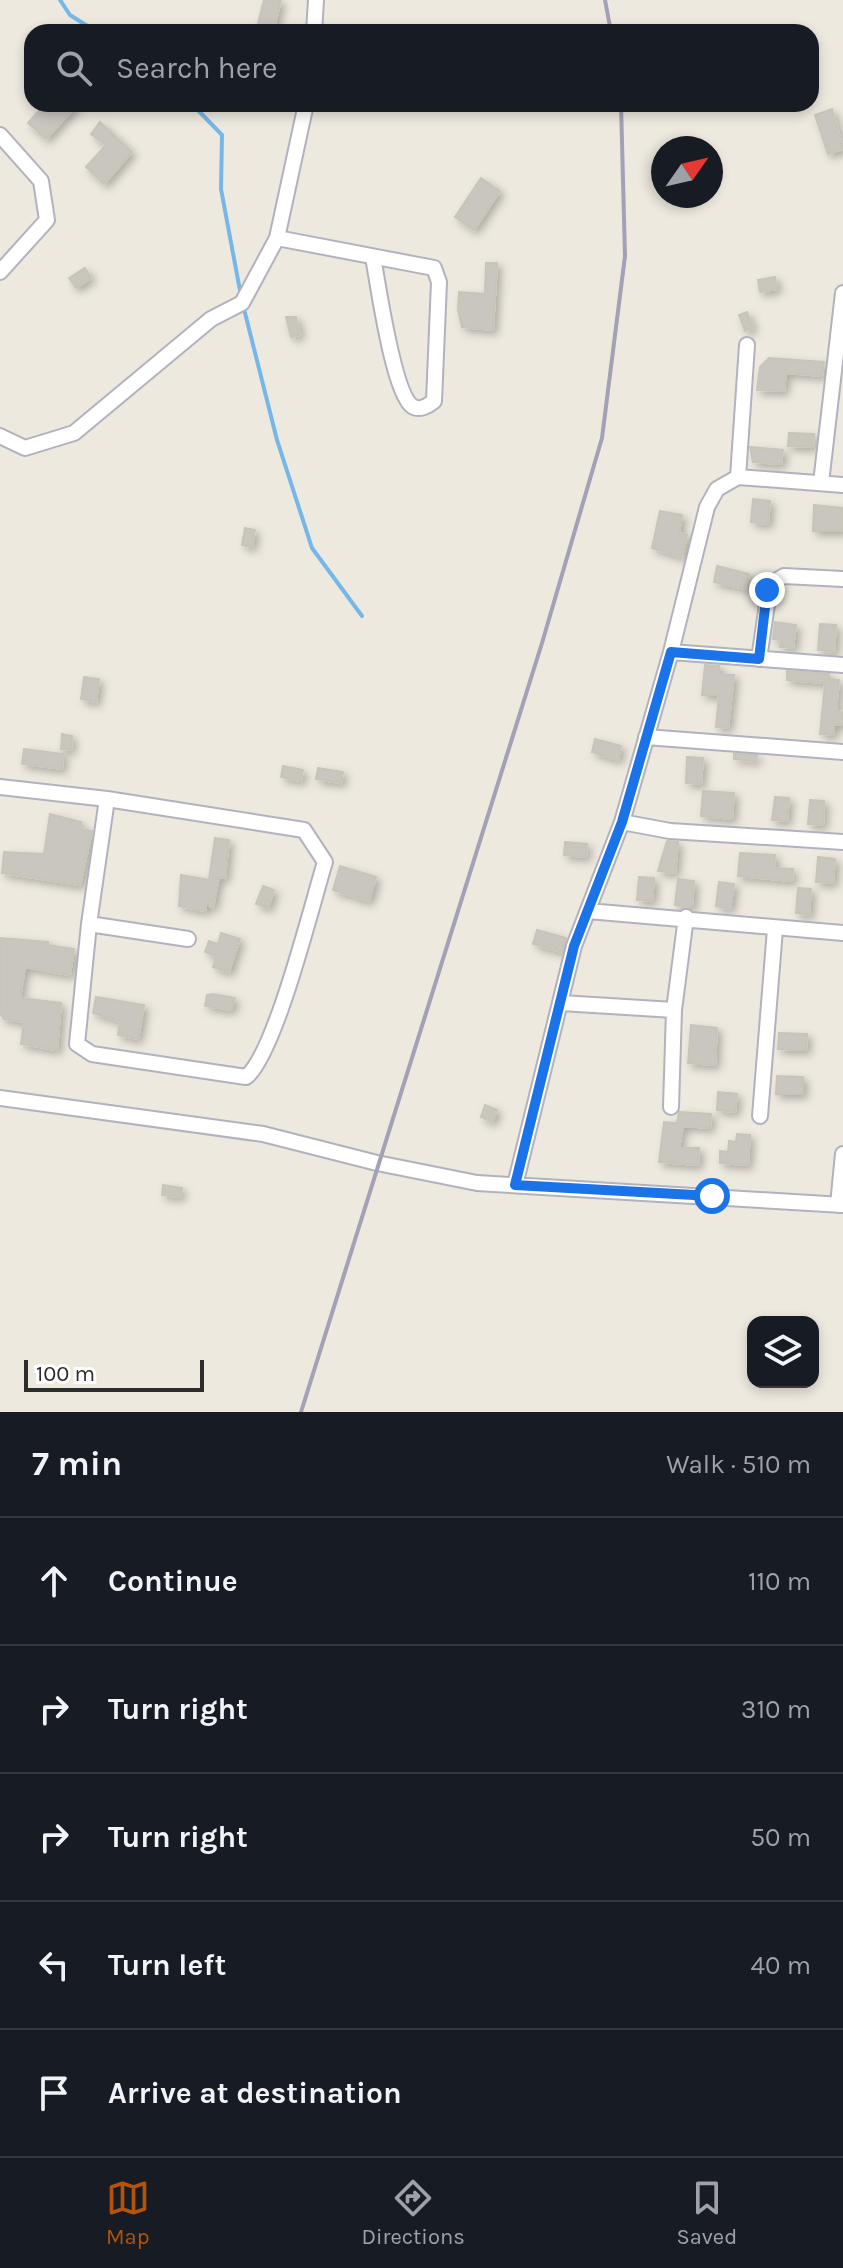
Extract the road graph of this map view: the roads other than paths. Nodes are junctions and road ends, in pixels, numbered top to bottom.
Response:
1 (316, 0) edge
2 (314, 24) edge
3 (304, 112) edge
4 (0, 135) edge
5 (277, 238) junction
6 (373, 257) junction
7 (0, 272) edge
8 (843, 293) edge
9 (747, 345) dead end
10 (839, 378) edge
11 (0, 436) edge
12 (738, 477) junction
13 (821, 483) junction
14 (843, 485) edge
15 (843, 579) edge
16 (671, 652) junction
17 (759, 659) junction
18 (843, 665) edge
19 (646, 737) junction
20 (843, 752) edge
21 (0, 787) edge
22 (107, 799) junction
23 (622, 822) junction
24 (843, 842) edge
25 (588, 911) junction
26 (686, 917) junction
27 (89, 924) junction
28 (775, 929) junction
29 (843, 933) edge
30 (188, 939) dead end
31 (561, 1003) junction
32 (674, 1010) junction
33 (0, 1098) edge
34 (671, 1107) dead end
35 (760, 1116) dead end
36 (843, 1154) edge
37 (515, 1185) junction
38 (840, 1205) edge

1 - 2 street
3 - 5 street
4 - 7 street
5 - 6 street
5 - 11 street
6 - 6 street
8 - 10 street
9 - 12 street
10 - 13 street
12 - 13 street
12 - 16 street
13 - 14 street
15 - 17 street
16 - 17 street
16 - 19 street
17 - 18 street
19 - 20 street
19 - 23 street
21 - 22 street
22 - 27 street
22 - 27 street
23 - 24 street
23 - 25 street
25 - 26 street
25 - 31 street
26 - 28 street
26 - 32 street
27 - 30 street
28 - 29 street
28 - 35 street
31 - 32 street
31 - 37 street
32 - 34 street
33 - 37 street
36 - 38 street
37 - 38 street

